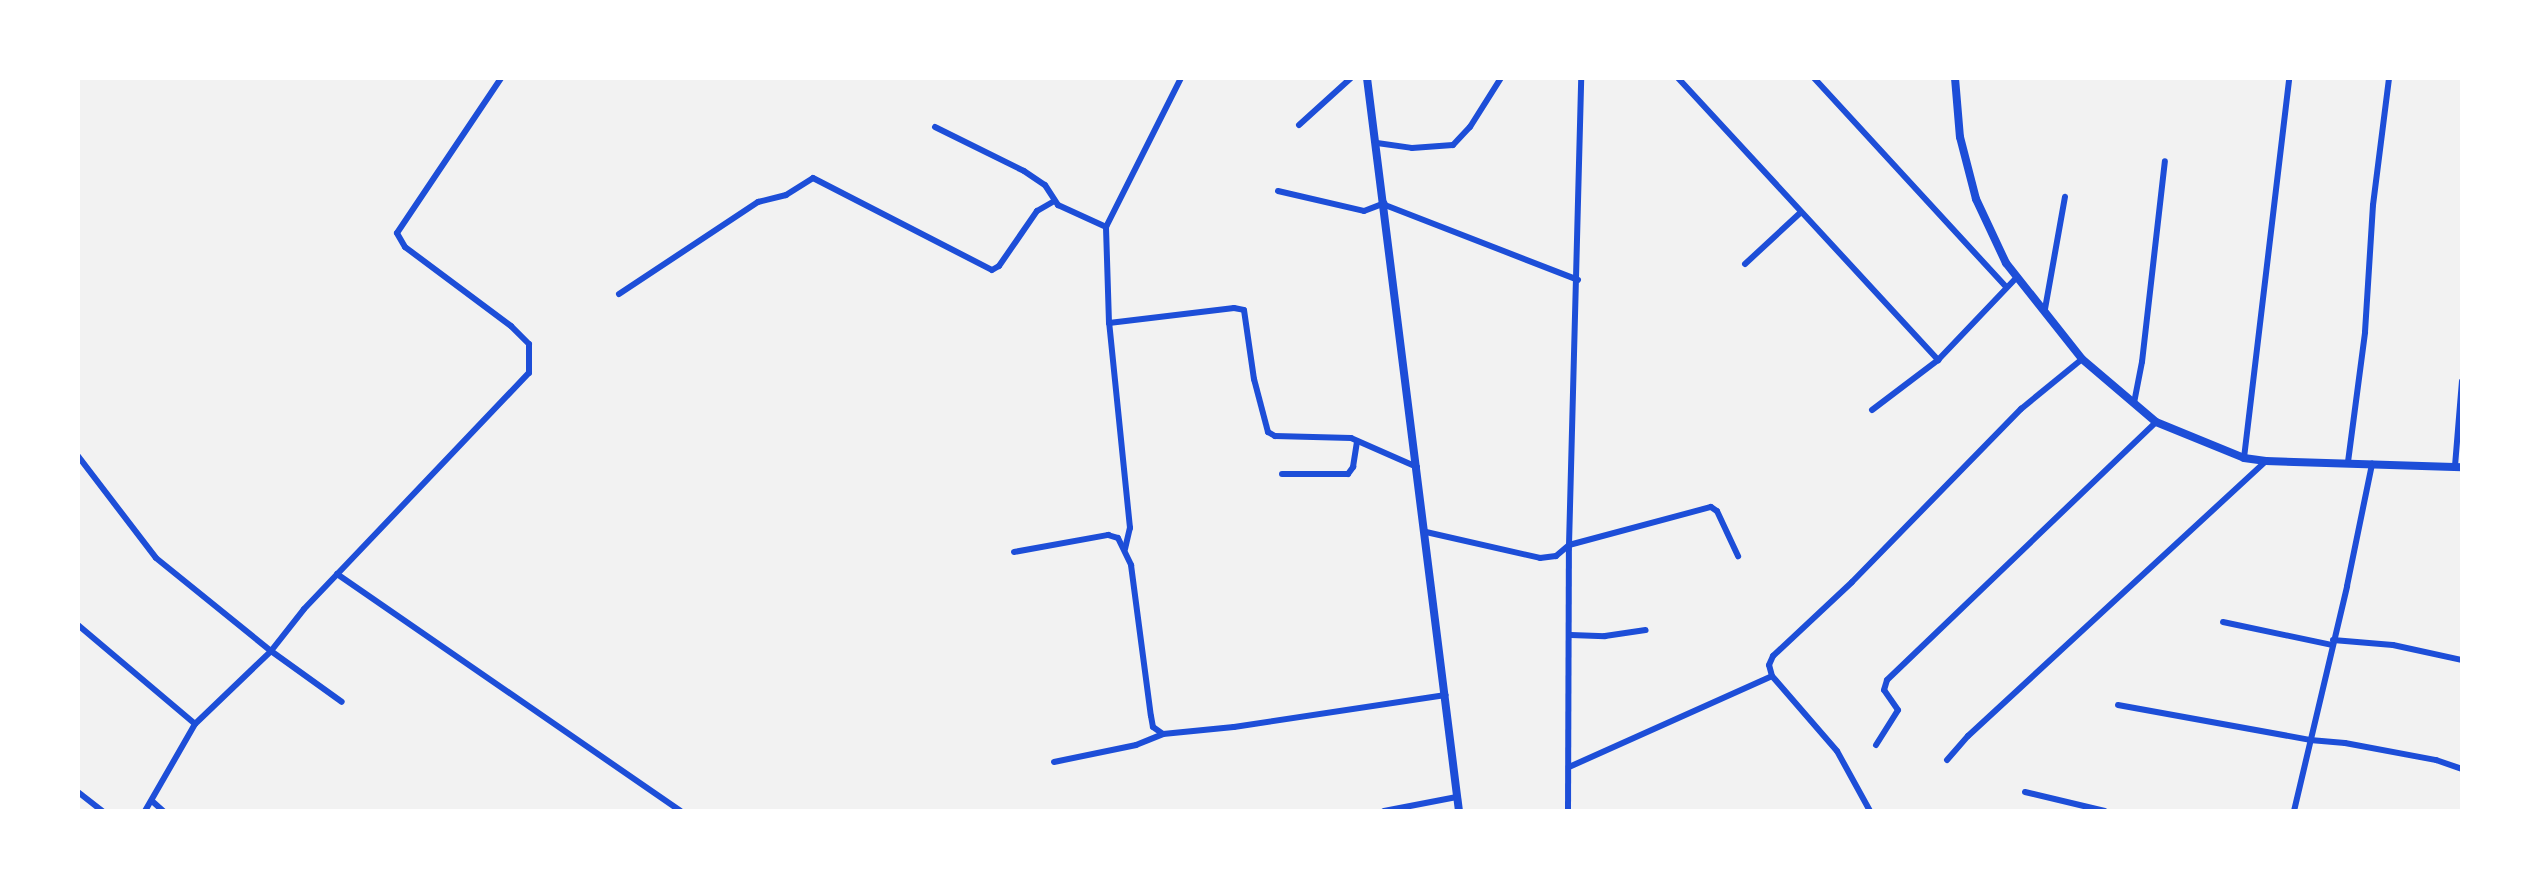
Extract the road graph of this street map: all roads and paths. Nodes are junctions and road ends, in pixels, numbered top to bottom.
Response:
1 (501, 78) edge
2 (1181, 78) edge
3 (1351, 78) edge
4 (1367, 78) edge
5 (1501, 78) edge
6 (1581, 78) edge
7 (1678, 78) edge
8 (1814, 78) edge
9 (1954, 78) edge
10 (2289, 78) edge
11 (2389, 78) edge
12 (1299, 125) dead end
13 (935, 127) dead end
14 (1377, 143) junction
15 (2165, 161) dead end
16 (1278, 191) dead end
17 (2065, 197) dead end
18 (1054, 201) junction
19 (1385, 204) junction
20 (1800, 213) junction
21 (1106, 227) junction
22 (1745, 264) dead end
23 (2017, 277) junction
24 (1578, 280) junction
25 (2006, 286) junction
26 (619, 294) dead end
27 (2045, 309) junction
28 (1109, 323) junction
29 (2082, 359) junction
30 (1938, 360) junction
31 (2462, 381) edge
32 (2134, 403) junction
33 (1872, 410) dead end
34 (2156, 422) junction
35 (1357, 441) junction
36 (78, 456) edge
37 (2244, 458) junction
38 (2266, 461) junction
39 (2348, 462) junction
40 (2372, 464) junction
41 (2458, 466) edge
42 (1418, 468) junction
43 (1282, 474) dead end
44 (1426, 532) junction
45 (1569, 545) junction
46 (1125, 549) junction
47 (1014, 552) dead end
48 (1738, 556) dead end
49 (337, 574) junction
50 (2223, 622) dead end
51 (78, 625) edge
52 (1646, 630) dead end
53 (1571, 635) junction
54 (2333, 642) junction
55 (271, 651) junction
56 (2462, 660) edge
57 (1772, 676) junction
58 (1446, 694) junction
59 (342, 702) dead end
60 (2118, 705) dead end
61 (195, 724) junction
62 (1163, 734) junction
63 (2310, 740) junction
64 (1876, 745) dead end
65 (1947, 760) dead end
66 (1054, 762) dead end
67 (1569, 767) junction
68 (2462, 769) edge
69 (78, 792) edge
70 (2025, 792) dead end
71 (1457, 797) junction
72 (152, 801) junction
73 (102, 811) edge
74 (145, 811) edge
75 (163, 811) edge
76 (680, 811) edge
77 (1384, 811) edge
78 (1459, 811) edge
79 (1568, 811) edge
80 (1870, 811) edge
81 (2104, 811) edge
82 (2294, 811) edge

1 - 49 street
2 - 21 street
3 - 12 street
4 - 14 street
5 - 14 street
6 - 24 street
7 - 20 street
8 - 25 street
9 - 23 street
10 - 37 street
11 - 39 street
13 - 18 street
14 - 19 street
15 - 32 street
16 - 19 street
17 - 27 street
18 - 21 street
18 - 26 street
19 - 24 street
19 - 42 street
20 - 22 street
20 - 30 street
21 - 28 street
23 - 25 street
23 - 27 street
24 - 45 street
25 - 30 street
27 - 29 street
28 - 35 street
28 - 46 street
29 - 32 street
29 - 57 street
30 - 33 street
31 - 41 street
32 - 34 street
34 - 37 street
34 - 64 street
35 - 42 street
35 - 43 street
36 - 55 street
37 - 38 street
38 - 39 street
38 - 65 street
39 - 40 street
40 - 41 street
40 - 54 street
42 - 44 street
44 - 45 street
44 - 58 street
45 - 48 street
45 - 53 street
46 - 47 street
46 - 62 street
49 - 55 street
49 - 76 street
50 - 54 street
51 - 61 street
52 - 53 street
53 - 67 street
54 - 56 street
54 - 63 street
55 - 59 street
55 - 61 street
57 - 67 street
57 - 80 street
58 - 62 street
58 - 71 street
60 - 63 street
61 - 72 street
62 - 66 street
63 - 68 street
63 - 82 street
67 - 79 street
69 - 73 street
70 - 81 street
71 - 77 street
71 - 78 street
72 - 74 street
72 - 75 street

